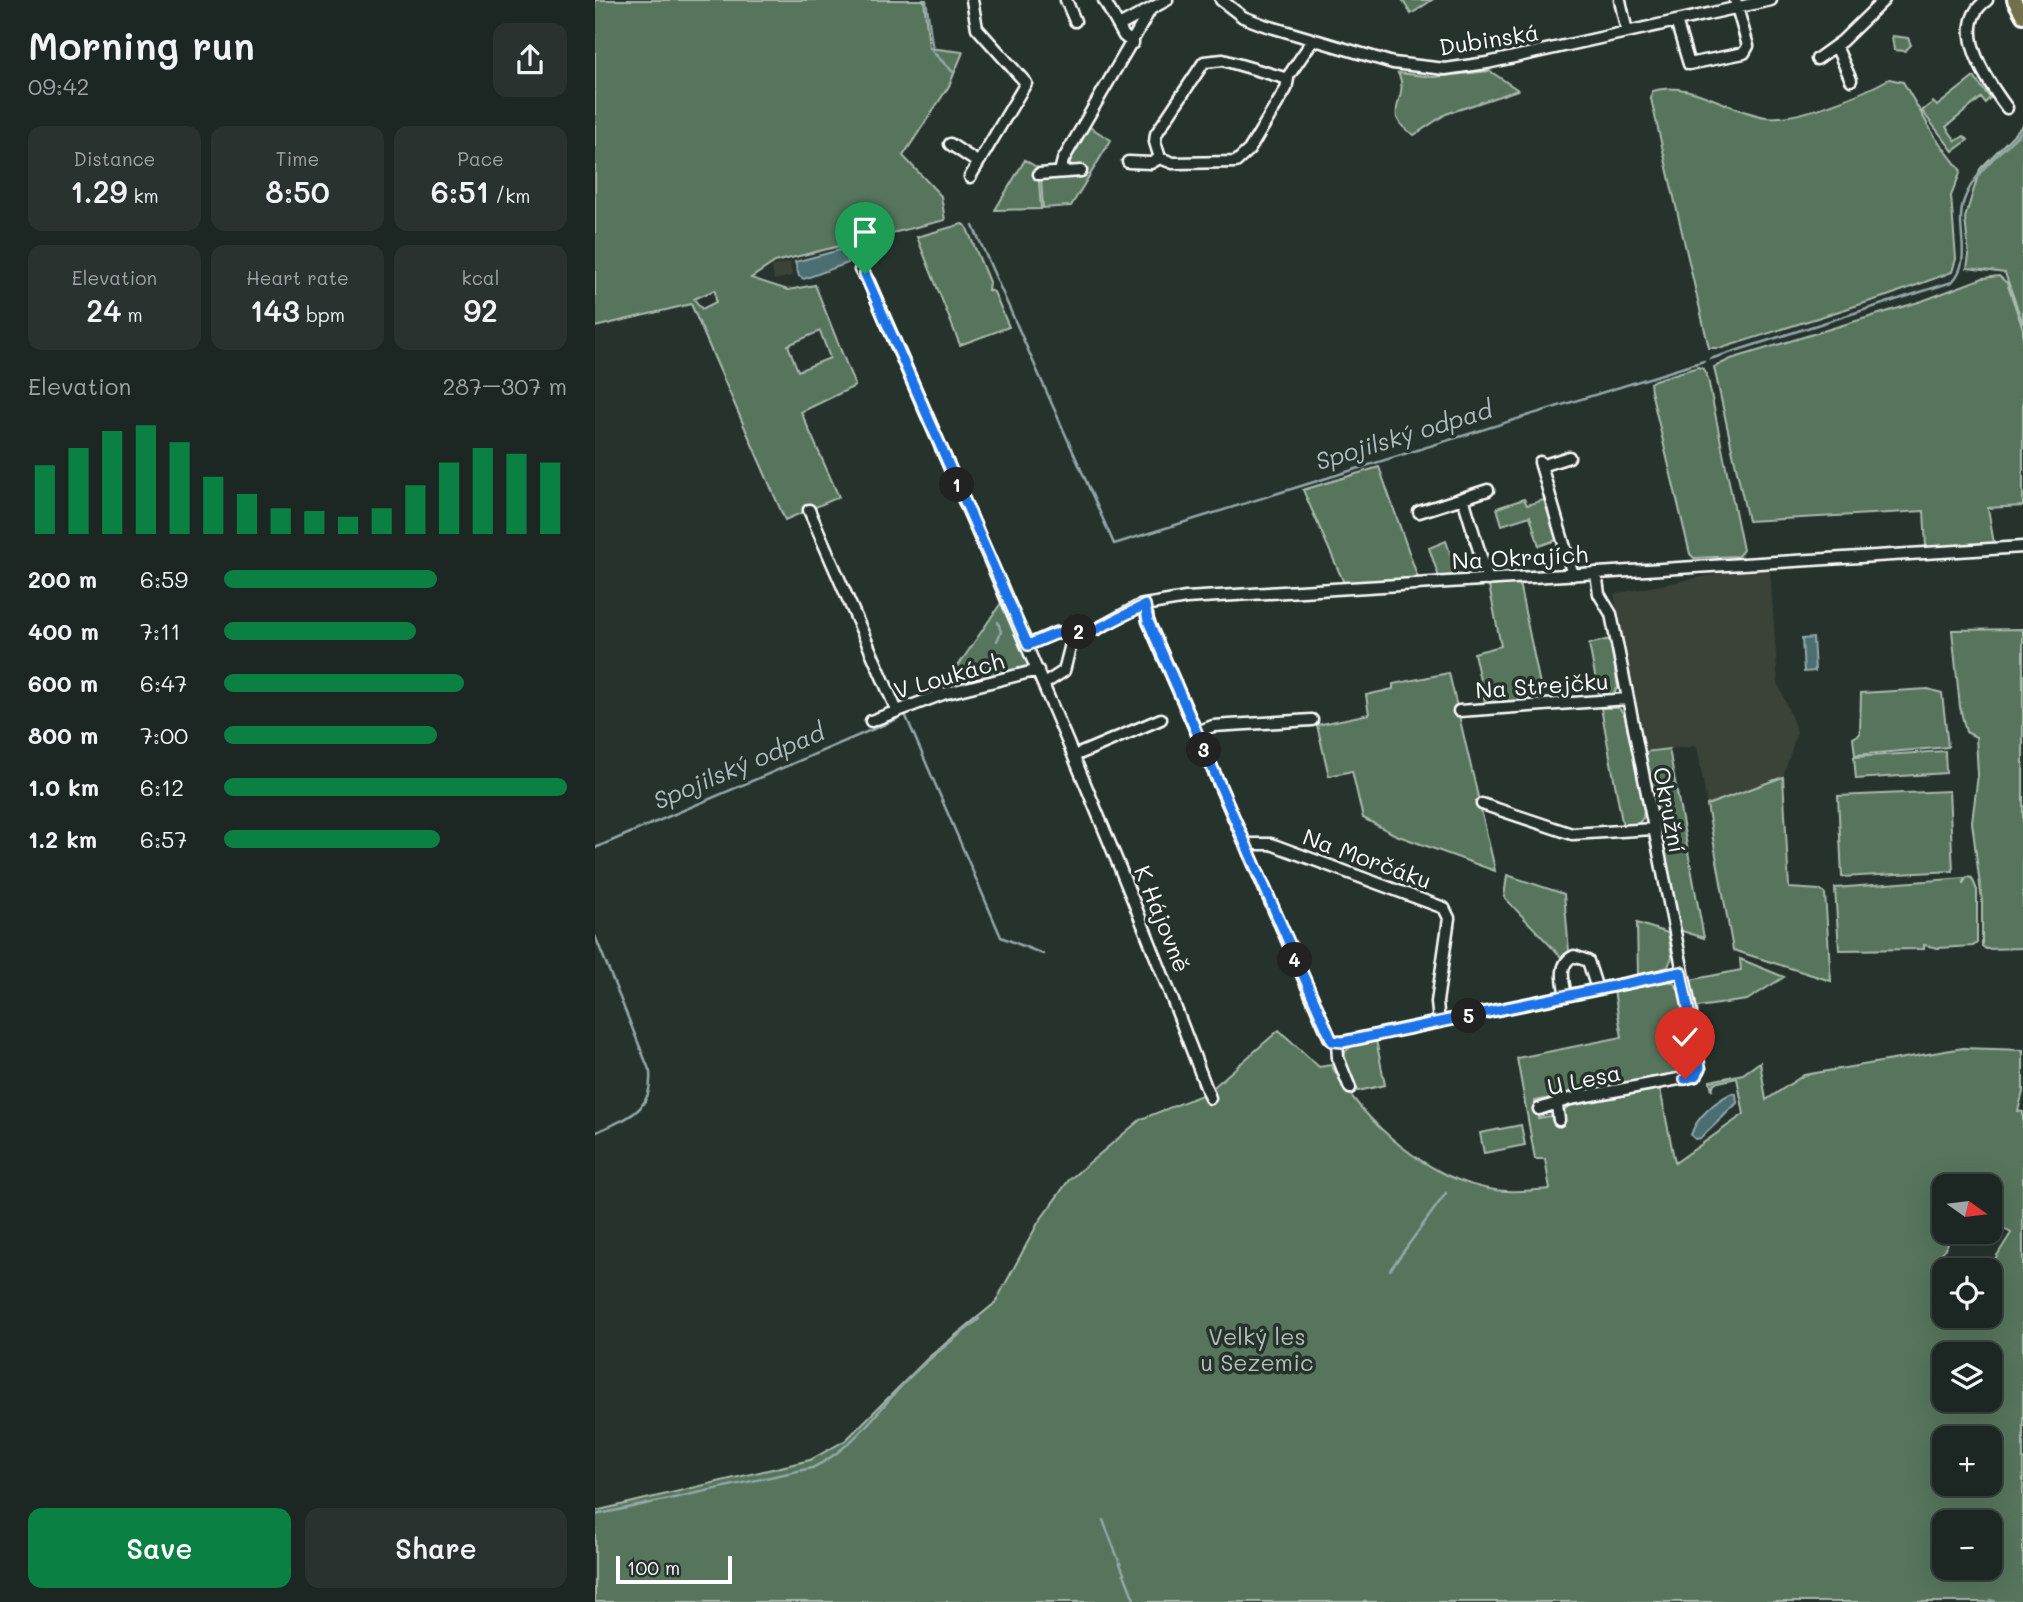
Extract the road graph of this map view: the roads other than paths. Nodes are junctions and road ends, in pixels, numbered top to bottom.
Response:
1 (972, 0) edge
2 (1066, 0) edge
3 (1104, 0) edge
4 (1167, 0) edge
5 (1221, 0) edge
6 (1619, 0) edge
7 (1771, 0) edge
8 (1884, 0) edge
9 (1987, 0) edge
10 (2014, 0) edge
11 (1737, 4) edge
12 (1150, 9) junction
13 (2023, 16) edge
14 (1075, 20) dead end
15 (1676, 22) junction
16 (1119, 26) junction
17 (1627, 32) junction
18 (1313, 40) junction
19 (1133, 43) junction
20 (1836, 46) junction
21 (1817, 59) dead end
22 (1287, 78) junction
23 (1851, 80) dead end
24 (2007, 108) dead end
25 (950, 144) dead end
26 (1160, 158) junction
27 (977, 162) junction
28 (1128, 162) dead end
29 (1081, 171) dead end
30 (1060, 172) junction
31 (1039, 174) dead end
32 (970, 177) dead end
33 (860, 270) dead end
34 (1569, 457) dead end
35 (1488, 490) dead end
36 (1462, 498) junction
37 (809, 510) dead end
38 (1419, 512) dead end
39 (2023, 547) edge
40 (1596, 573) junction
41 (1573, 575) junction
42 (1488, 580) junction
43 (1145, 605) junction
44 (1074, 632) junction
45 (1028, 645) junction
46 (1038, 670) junction
47 (1044, 684) junction
48 (1628, 699) junction
49 (897, 711) junction
50 (1459, 711) dead end
51 (1161, 719) dead end
52 (1312, 720) dead end
53 (871, 722) dead end
54 (1197, 732) junction
55 (1074, 756) junction
56 (1482, 804) dead end
57 (1653, 829) junction
58 (1245, 844) junction
59 (1681, 972) junction
60 (1597, 989) junction
61 (1566, 996) junction
62 (1439, 1022) junction
63 (1337, 1043) junction
64 (1350, 1088) dead end
65 (1210, 1098) dead end
66 (1557, 1105) junction
67 (1539, 1109) dead end
68 (1559, 1120) dead end

1 - 27 street
2 - 14 street
3 - 16 street
4 - 12 street
5 - 18 street, Dubinská
6 - 17 street
7 - 11 street, Dubinská
8 - 20 street
9 - 24 street
10 - 13 main road
11 - 15 street, Dubinská
11 - 15 street
12 - 16 street
12 - 19 street
15 - 17 street, Dubinská
16 - 19 street
17 - 18 street, Dubinská
18 - 22 street
19 - 30 street
20 - 21 street
20 - 23 street
22 - 26 street
22 - 26 street
25 - 27 street
26 - 28 street
27 - 32 street
29 - 30 street
30 - 31 street
33 - 45 street, K Hájovně
34 - 41 street
35 - 36 street
36 - 38 street
36 - 42 street
37 - 49 street
39 - 40 street, Na Okrajích
40 - 41 street, Na Okrajích
40 - 48 street, Okružní
41 - 42 street, Na Okrajích
42 - 43 street, Na Okrajích
43 - 44 street, Na Okrajích
43 - 54 street
44 - 45 street, Na Okrajích
44 - 47 street
45 - 46 street, K Hájovně
46 - 47 street, K Hájovně
46 - 49 street, V Loukách
47 - 55 street, K Hájovně
48 - 50 street, Na Strejčku
48 - 57 street, Okružní
49 - 53 street, V Loukách
51 - 55 street
52 - 54 street
54 - 58 street
55 - 65 street, K Hájovně
56 - 57 street
57 - 59 street, Okružní
58 - 62 street, Na Morčáku
58 - 63 street
59 - 60 street
59 - 66 street, U Lesa
60 - 61 street
60 - 61 street
61 - 62 street
62 - 63 street
63 - 64 street
66 - 67 street, U Lesa
66 - 68 street

